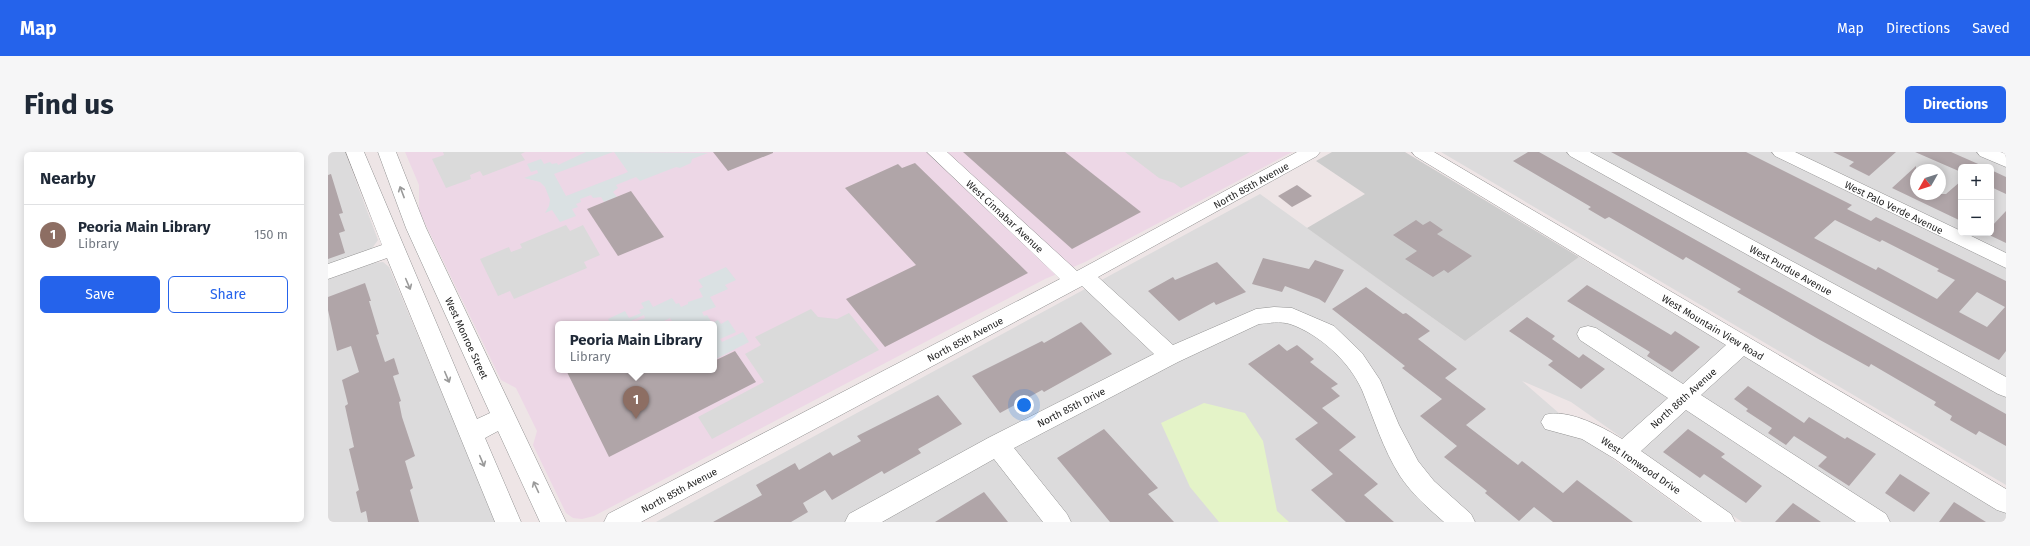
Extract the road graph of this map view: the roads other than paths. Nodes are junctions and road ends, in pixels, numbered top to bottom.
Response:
1 (387, 152) edge
2 (936, 152) edge
3 (1311, 152) edge
4 (1421, 152) edge
5 (1576, 152) edge
6 (1781, 152) edge
7 (1986, 152) edge
8 (357, 157) edge
9 (2006, 160) edge
10 (416, 228) junction
11 (393, 248) junction
12 (426, 249) junction
13 (2006, 261) edge
14 (328, 272) edge
15 (1079, 278) junction
16 (462, 327) junction
17 (1588, 334) dead end
18 (432, 341) junction
19 (1742, 344) junction
20 (1170, 356) junction
21 (2006, 388) edge
22 (1684, 397) junction
23 (504, 417) junction
24 (1553, 422) dead end
25 (470, 434) junction
26 (997, 445) junction
27 (1624, 452) junction
28 (2006, 502) edge
29 (508, 522) edge
30 (553, 522) edge
31 (617, 522) edge
32 (858, 522) edge
33 (1058, 522) edge
34 (1462, 522) edge
35 (1722, 522) edge
36 (1877, 522) edge

1 - 8 street
10 -> 1 street, West Monroe Street
2 - 15 street, West Cinnabar Avenue
3 - 15 street, North 85th Avenue
4 - 19 street, West Mountain View Road
5 - 21 street, West Purdue Avenue
6 - 13 street, West Palo Verde Avenue
7 - 9 street
8 - 11 street
10 - 11 street
10 - 12 street, West Monroe Street
11 - 12 street
11 - 14 street
11 -> 18 street
12 - 16 street, West Monroe Street
15 - 20 street, West Cinnabar Avenue
15 - 31 street, North 85th Avenue
16 - 18 street
16 - 23 street, West Monroe Street
17 - 22 street
18 -> 25 street
19 - 22 street, North 86th Avenue
19 - 28 street, West Mountain View Road
20 - 26 street, North 85th Drive
20 - 34 street, North 85th Drive
22 - 27 street, North 86th Avenue
22 - 36 street
23 - 25 street
30 -> 23 street, West Monroe Street
24 - 27 street, West Ironwood Drive
25 -> 29 street
26 - 32 street, North 85th Drive
26 - 33 street
27 - 35 street, West Ironwood Drive

